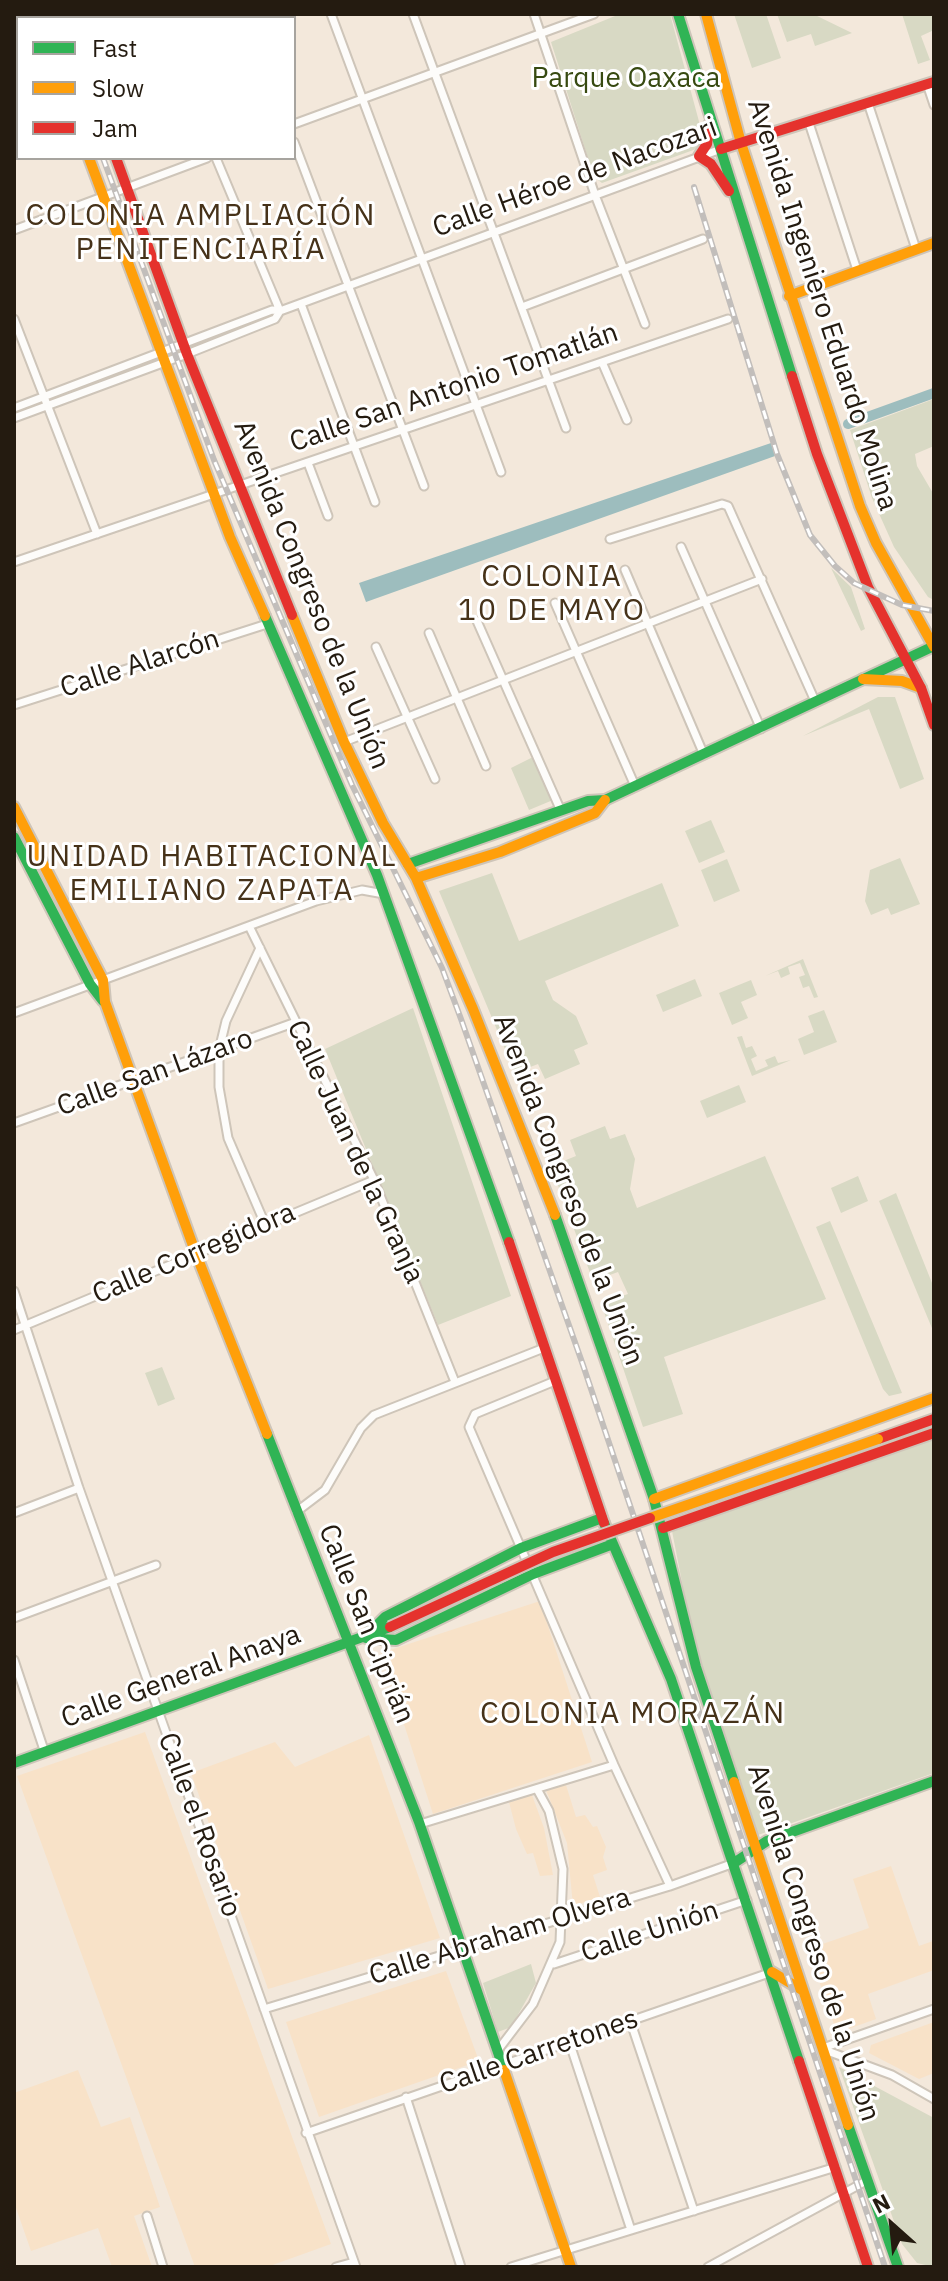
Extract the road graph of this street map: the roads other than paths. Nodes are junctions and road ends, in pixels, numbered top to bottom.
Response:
1 (22, 14) edge
2 (331, 14) edge
3 (413, 14) edge
4 (534, 14) edge
5 (594, 14) edge
6 (678, 14) edge
7 (706, 14) edge
8 (14, 16) edge
9 (541, 33) junction
10 (434, 72) junction
11 (931, 83) edge
12 (362, 99) junction
13 (868, 103) junction
14 (934, 105) edge
15 (711, 111) junction
16 (296, 123) edge
17 (809, 123) junction
18 (741, 143) junction
19 (296, 147) edge
20 (721, 149) junction
21 (699, 156) junction
22 (90, 160) edge
23 (117, 160) edge
24 (202, 160) edge
25 (217, 160) edge
26 (126, 188) junction
27 (595, 195) junction
28 (102, 197) junction
29 (737, 202) junction
30 (14, 230) edge
31 (493, 232) junction
32 (703, 239) dead end
33 (934, 243) edge
34 (916, 249) junction
35 (422, 259) junction
36 (624, 269) junction
37 (857, 270) junction
38 (350, 286) junction
39 (789, 296) junction
40 (301, 304) junction
41 (522, 307) junction
42 (280, 311) junction
43 (14, 319) edge
44 (728, 319) dead end
45 (645, 324) dead end
46 (185, 349) junction
47 (161, 358) junction
48 (602, 362) junction
49 (548, 379) junction
50 (46, 401) junction
51 (475, 405) junction
52 (14, 408) edge
53 (14, 418) edge
54 (627, 420) dead end
55 (566, 428) dead end
56 (403, 430) junction
57 (355, 447) junction
58 (308, 463) junction
59 (501, 472) dead end
60 (424, 486) dead end
61 (239, 487) junction
62 (213, 495) junction
63 (375, 502) dead end
64 (328, 516) dead end
65 (97, 534) junction
66 (610, 539) dead end
67 (681, 547) dead end
68 (14, 562) edge
69 (625, 570) dead end
70 (762, 579) junction
71 (555, 603) dead end
72 (704, 603) junction
73 (477, 621) dead end
74 (267, 624) junction
75 (647, 625) junction
76 (429, 633) dead end
77 (934, 646) edge
78 (376, 647) dead end
79 (575, 652) junction
80 (903, 658) junction
81 (857, 679) junction
82 (505, 680) junction
83 (921, 688) junction
84 (457, 700) junction
85 (815, 701) junction
86 (14, 705) edge
87 (408, 719) junction
88 (934, 725) edge
89 (761, 729) junction
90 (344, 742) junction
91 (704, 756) junction
92 (486, 766) dead end
93 (435, 779) dead end
94 (635, 786) junction
95 (605, 800) junction
96 (14, 807) edge
97 (561, 811) junction
98 (19, 827) edge
99 (14, 837) edge
100 (408, 864) junction
101 (416, 878) junction
102 (384, 894) junction
103 (249, 926) junction
104 (260, 948) junction
105 (103, 980) junction
106 (90, 984) junction
107 (105, 1002) junction
108 (14, 1013) edge
109 (296, 1022) junction
110 (219, 1050) junction
111 (134, 1081) junction
112 (14, 1123) edge
113 (374, 1180) junction
114 (265, 1224) junction
115 (196, 1254) junction
116 (14, 1291) edge
117 (24, 1325) junction
118 (14, 1330) edge
119 (544, 1348) junction
120 (555, 1381) junction
121 (455, 1382) junction
122 (934, 1398) edge
123 (934, 1419) edge
124 (934, 1433) edge
125 (79, 1488) junction
126 (654, 1499) junction
127 (296, 1512) junction
128 (14, 1513) edge
129 (602, 1518) junction
130 (663, 1528) junction
131 (613, 1544) junction
132 (521, 1548) junction
133 (156, 1565) dead end
134 (533, 1574) junction
135 (111, 1581) junction
136 (14, 1618) edge
137 (364, 1638) junction
138 (347, 1643) junction
139 (14, 1660) edge
140 (158, 1710) junction
141 (45, 1753) junction
142 (14, 1763) edge
143 (614, 1765) junction
144 (934, 1781) edge
145 (537, 1789) junction
146 (420, 1824) junction
147 (756, 1847) junction
148 (734, 1863) junction
149 (670, 1886) junction
150 (747, 1900) junction
151 (562, 1918) junction
152 (463, 1948) junction
153 (554, 1964) junction
154 (772, 1972) junction
155 (802, 1990) junction
156 (264, 2009) junction
157 (934, 2009) edge
158 (630, 2020) junction
159 (569, 2041) junction
160 (822, 2049) junction
161 (498, 2050) junction
162 (502, 2064) junction
163 (406, 2097) junction
164 (934, 2099) edge
165 (306, 2133) junction
166 (836, 2167) junction
167 (868, 2180) junction
168 (845, 2192) junction
169 (694, 2211) junction
170 (147, 2216) dead end
171 (631, 2230) junction
172 (565, 2252) junction
173 (355, 2264) edge
174 (163, 2267) edge
175 (336, 2267) edge
176 (461, 2267) edge
177 (511, 2267) edge
178 (571, 2267) edge
179 (708, 2267) edge
180 (868, 2267) edge
181 (898, 2267) edge

1 - 8 main road
2 - 12 street
3 - 10 street
4 - 9 street
5 - 9 street
6 - 15 main road, Avenida Ingeniero Eduardo Molina
7 - 18 main road, Avenida Ingeniero Eduardo Molina
9 - 10 street
9 - 27 street
10 - 12 street
10 - 31 street
11 - 13 main road, Calle Héroe de Nacozari
11 - 14 street
12 - 16 street
12 - 35 street
13 - 17 main road, Calle Héroe de Nacozari
13 - 34 street
15 - 20 main road, Avenida Ingeniero Eduardo Molina
15 - 21 main road
17 - 18 main road, Calle Héroe de Nacozari
17 - 37 street
18 - 20 main road, Calle Héroe de Nacozari
18 - 39 main road, Avenida Ingeniero Eduardo Molina
19 - 38 street
20 - 21 street, Calle Héroe de Nacozari
20 - 29 main road, Avenida Ingeniero Eduardo Molina
21 - 27 street, Calle Héroe de Nacozari
21 - 29 main road
22 - 28 main road, Avenida Congreso de la Unión
23 - 26 main road, Avenida Congreso de la Unión
24 - 26 street
25 - 42 street
26 - 28 street
26 - 46 main road, Avenida Congreso de la Unión
27 - 31 street, Calle Héroe de Nacozari
27 - 36 street
28 - 30 street
28 - 47 main road, Avenida Congreso de la Unión
29 - 80 main road, Avenida Ingeniero Eduardo Molina
31 - 35 street, Calle Héroe de Nacozari
31 - 41 street
32 - 36 street
33 - 34 main road
34 - 37 main road
35 - 38 street, Calle Héroe de Nacozari
35 - 51 street
36 - 41 street
36 - 45 street
37 - 39 main road
38 - 40 street, Calle Héroe de Nacozari
38 - 56 street
39 - 77 main road, Avenida Ingeniero Eduardo Molina
40 - 42 street, Calle Héroe de Nacozari
40 - 57 street
41 - 49 street
42 - 46 street, Calle Héroe de Nacozari
43 - 50 street
44 - 48 street, Calle San Antonio Tomatlán
46 - 47 street, Calle Héroe de Nacozari
46 - 61 main road, Avenida Congreso de la Unión
47 - 50 street, Calle Héroe de Nacozari
47 - 62 main road, Avenida Congreso de la Unión
48 - 49 street, Calle San Antonio Tomatlán
48 - 54 street
49 - 51 street, Calle San Antonio Tomatlán
49 - 55 street
50 - 52 street, Calle Héroe de Nacozari
50 - 53 street, Calle Héroe de Nacozari
50 - 65 street
51 - 56 street, Calle San Antonio Tomatlán
51 - 59 street
56 - 57 street, Calle San Antonio Tomatlán
56 - 60 street
57 - 58 street, Calle San Antonio Tomatlán
57 - 63 street
58 - 61 street, Calle San Antonio Tomatlán
58 - 64 street
61 - 62 street, Calle San Antonio Tomatlán
61 - 90 main road, Avenida Congreso de la Unión
62 - 65 street, Calle San Antonio Tomatlán
62 - 74 main road, Avenida Congreso de la Unión
65 - 68 street, Calle San Antonio Tomatlán
66 - 70 street
67 - 72 street
69 - 75 street
70 - 72 street
70 - 85 street
71 - 79 street
72 - 75 street
72 - 89 street
73 - 82 street
74 - 86 street, Calle Alarcón
74 - 102 main road, Avenida Congreso de la Unión
75 - 79 street
75 - 91 street
76 - 84 street
77 - 80 main road
78 - 87 street
79 - 82 street
79 - 94 street
80 - 81 main road
80 - 83 main road, Avenida Ingeniero Eduardo Molina
81 - 83 main road
81 - 85 main road
82 - 84 street
82 - 97 street
83 - 88 main road, Avenida Ingeniero Eduardo Molina
84 - 87 street
84 - 92 street
85 - 89 main road
87 - 90 street
87 - 93 street
89 - 91 main road
90 - 100 main road, Avenida Congreso de la Unión
91 - 94 main road
94 - 95 main road
95 - 97 main road
95 - 101 main road
96 - 98 main road
97 - 100 main road
98 - 105 main road
99 - 106 main road, Calle San Ciprián
100 - 101 main road, Avenida Congreso de la Unión
101 - 126 main road, Avenida Congreso de la Unión
102 - 103 street
102 - 119 main road, Avenida Congreso de la Unión
103 - 104 street, Calle Juan de la Granja
103 - 105 street
104 - 109 street, Calle Juan de la Granja
104 - 110 street
105 - 106 street
105 - 107 main road, Calle San Ciprián
106 - 107 main road, Calle San Ciprián
106 - 108 street
107 - 111 main road, Calle San Ciprián
109 - 110 street, Calle San Lázaro
109 - 113 street, Calle Juan de la Granja
110 - 111 street, Calle San Lázaro
110 - 114 street
111 - 112 street, Calle San Lázaro
111 - 115 main road, Calle San Ciprián
113 - 114 street, Calle Corregidora
113 - 121 street, Calle Juan de la Granja
114 - 115 street, Calle Corregidora
115 - 117 street, Calle Corregidora
115 - 127 main road, Calle San Ciprián
116 - 117 street, Calle el Rosario
117 - 118 street, Calle Corregidora
117 - 125 street, Calle el Rosario
119 - 120 main road, Avenida Congreso de la Unión
119 - 121 street
120 - 129 main road, Avenida Congreso de la Unión
120 - 132 street
121 - 127 street
122 - 126 main road
123 - 137 main road, Calle General Anaya, bridge
124 - 130 main road
125 - 128 street
125 - 135 street, Calle el Rosario
126 - 130 main road, Avenida Congreso de la Unión
127 - 138 main road, Calle San Ciprián
129 - 131 main road, Avenida Congreso de la Unión
129 - 132 main road, Calle General Anaya
130 - 147 main road, Avenida Congreso de la Unión
131 - 134 main road, Calle General Anaya
131 - 148 main road, Avenida Congreso de la Unión
132 - 134 street
132 - 137 main road, Calle General Anaya
133 - 135 street
134 - 137 main road, Calle General Anaya
134 - 143 street
135 - 136 street
135 - 140 street, Calle el Rosario
137 - 138 main road, Calle General Anaya
138 - 140 main road, Calle General Anaya
138 - 146 main road, Calle San Ciprián
139 - 141 street
140 - 141 main road, Calle General Anaya
140 - 156 street, Calle el Rosario
141 - 142 main road, Calle General Anaya
143 - 145 street
143 - 149 street
144 - 147 main road
145 - 146 street
145 - 151 street
146 - 152 main road, Calle San Ciprián
147 - 148 main road
147 - 155 main road, Avenida Congreso de la Unión
148 - 149 street, Calle Abraham Olvera
148 - 150 main road, Avenida Congreso de la Unión
149 - 151 street, Calle Abraham Olvera
150 - 153 street, Calle Unión
150 - 154 main road, Avenida Congreso de la Unión
151 - 152 street, Calle Abraham Olvera
151 - 153 street
152 - 156 street, Calle Abraham Olvera
152 - 161 main road, Calle San Ciprián
153 - 161 street
154 - 155 main road
154 - 158 street, Calle Carretones
154 - 166 main road, Avenida Congreso de la Unión
155 - 160 main road, Avenida Congreso de la Unión
156 - 165 street, Calle el Rosario
157 - 160 street
158 - 159 street, Calle Carretones
158 - 169 street
159 - 162 street, Calle Carretones
159 - 171 street
160 - 164 street
160 - 167 main road, Avenida Congreso de la Unión
161 - 162 main road, Calle San Ciprián
162 - 163 street, Calle Carretones
162 - 172 main road, Calle San Ciprián
163 - 165 street, Calle Carretones
163 - 176 street
165 - 173 street, Calle el Rosario
166 - 168 main road, Avenida Congreso de la Unión
166 - 169 street
167 - 168 street
167 - 181 main road, Avenida Congreso de la Unión
168 - 179 street
168 - 180 main road, Avenida Congreso de la Unión
169 - 171 street
170 - 174 street
171 - 172 street
172 - 177 street
172 - 178 main road, Calle San Ciprián
173 - 175 street

